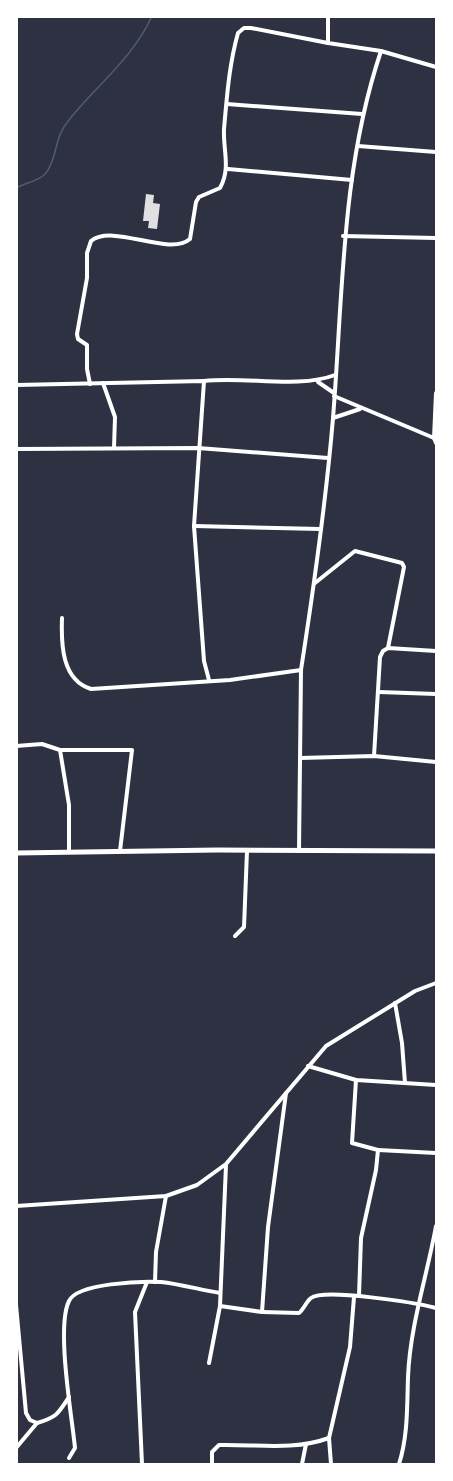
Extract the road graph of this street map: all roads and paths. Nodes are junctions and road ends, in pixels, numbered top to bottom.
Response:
1 (328, 16) edge
2 (328, 43) junction
3 (381, 51) junction
4 (436, 67) edge
5 (227, 104) junction
6 (362, 114) junction
7 (358, 146) junction
8 (436, 152) edge
9 (228, 169) junction
10 (352, 180) junction
11 (343, 236) junction
12 (436, 238) edge
13 (335, 375) junction
14 (204, 381) junction
15 (318, 382) junction
16 (103, 383) junction
17 (90, 384) junction
18 (16, 385) edge
19 (436, 393) edge
20 (334, 394) junction
21 (361, 409) junction
22 (333, 418) junction
23 (435, 441) edge
24 (114, 448) junction
25 (198, 448) junction
26 (16, 449) edge
27 (328, 458) junction
28 (194, 525) junction
29 (320, 530) junction
30 (315, 583) junction
31 (62, 618) dead end
32 (388, 648) junction
33 (436, 651) edge
34 (301, 670) junction
35 (209, 680) junction
36 (379, 692) junction
37 (436, 694) edge
38 (16, 746) edge
39 (60, 750) junction
40 (374, 756) junction
41 (300, 758) junction
42 (436, 762) edge
43 (247, 850) junction
44 (436, 851) edge
45 (69, 852) junction
46 (120, 852) junction
47 (299, 852) junction
48 (16, 853) edge
49 (235, 936) dead end
50 (436, 983) edge
51 (395, 1003) junction
52 (308, 1066) junction
53 (356, 1080) junction
54 (405, 1083) junction
55 (436, 1085) edge
56 (286, 1091) junction
57 (378, 1150) junction
58 (436, 1153) edge
59 (226, 1164) junction
60 (166, 1196) junction
61 (16, 1206) edge
62 (436, 1226) edge
63 (147, 1282) junction
64 (155, 1282) junction
65 (220, 1293) junction
66 (356, 1296) junction
67 (419, 1303) junction
68 (16, 1305) edge
69 (220, 1306) junction
70 (436, 1308) edge
71 (262, 1312) junction
72 (209, 1363) dead end
73 (69, 1396) junction
74 (37, 1423) junction
75 (329, 1438) junction
76 (306, 1444) junction
77 (16, 1448) edge
78 (69, 1458) dead end
79 (142, 1464) edge
80 (212, 1464) edge
81 (302, 1464) edge
82 (331, 1464) edge
83 (399, 1464) edge

1 - 2 street
2 - 3 street
2 - 5 street
3 - 4 street
3 - 6 street
5 - 6 street
5 - 9 street
6 - 7 street
7 - 8 street
7 - 10 street
9 - 10 street
9 - 17 street
10 - 11 street
11 - 12 street
11 - 13 street
13 - 15 street
13 - 20 street
14 - 15 street
14 - 16 street
14 - 25 street
15 - 20 street
16 - 17 street
16 - 24 street
17 - 18 street
19 - 23 street
20 - 21 street
20 - 22 street
21 - 22 street
21 - 23 street
22 - 27 street
24 - 25 street
24 - 26 street
25 - 27 street
25 - 28 street
27 - 29 street
28 - 29 street
28 - 35 street
29 - 30 street
30 - 32 street
30 - 34 street
31 - 35 street
32 - 33 street
32 - 36 street
34 - 35 street
34 - 41 street
36 - 37 street
36 - 40 street
38 - 39 street
39 - 45 street
39 - 46 street
40 - 41 street
40 - 42 street
41 - 47 street
43 - 46 main road
43 - 47 main road
43 - 49 street
44 - 47 main road
45 - 46 main road
45 - 48 main road
50 - 51 street
51 - 52 street
51 - 54 street
52 - 53 street
52 - 56 street
53 - 54 street
53 - 57 street
54 - 55 street
56 - 59 street
56 - 71 street
57 - 58 street
57 - 66 street
59 - 60 street
59 - 65 street
60 - 61 street
60 - 64 street
62 - 67 street
63 - 64 street
63 - 73 street
63 - 79 street
64 - 65 street
65 - 69 street
66 - 67 street
66 - 71 street
66 - 75 street
67 - 70 street
67 - 83 street
68 - 74 street
69 - 71 street
69 - 72 street
73 - 74 street
73 - 78 street
74 - 77 street
75 - 76 street
75 - 82 street
76 - 80 street
76 - 81 street

